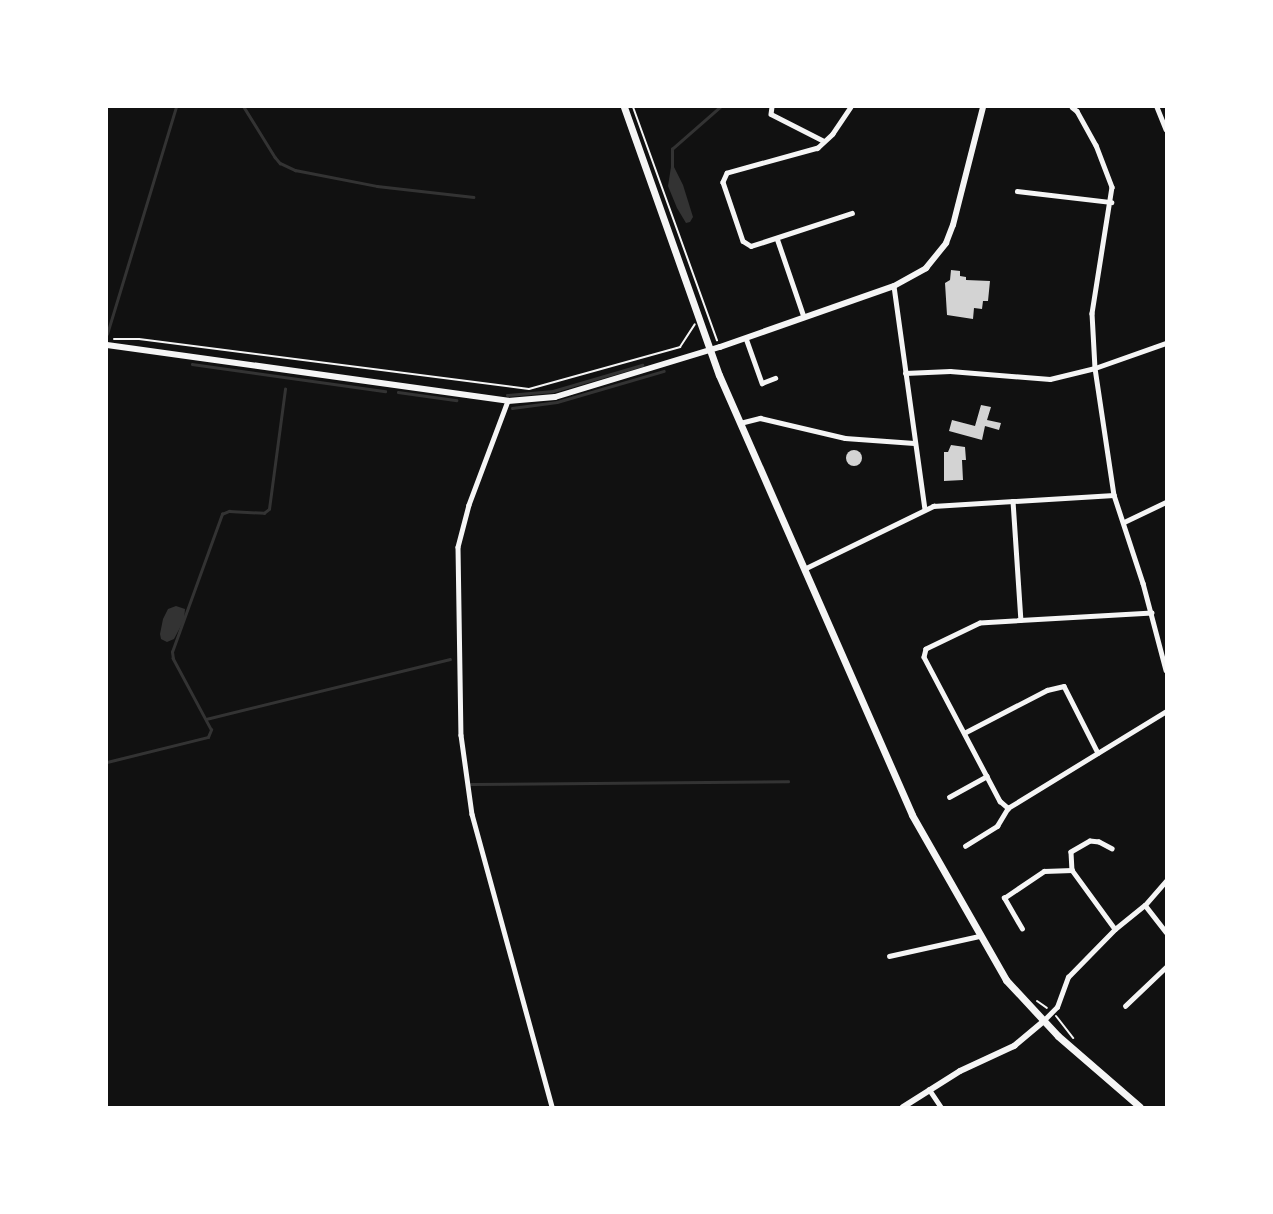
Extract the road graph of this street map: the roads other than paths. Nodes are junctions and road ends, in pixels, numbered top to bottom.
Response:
1 (624, 107) edge
2 (772, 107) edge
3 (851, 107) edge
4 (983, 107) edge
5 (1072, 107) edge
6 (1157, 107) edge
7 (1166, 129) edge
8 (824, 141) junction
9 (1017, 191) dead end
10 (1111, 202) junction
11 (852, 213) dead end
12 (777, 238) junction
13 (894, 286) junction
14 (804, 317) junction
15 (746, 338) junction
16 (110, 343) edge
17 (1166, 343) edge
18 (710, 350) junction
19 (1095, 368) junction
20 (905, 373) junction
21 (775, 378) dead end
22 (508, 401) junction
23 (739, 424) junction
24 (914, 443) junction
25 (1114, 495) junction
26 (1013, 502) junction
27 (1166, 502) edge
28 (925, 509) junction
29 (1124, 523) junction
30 (803, 569) junction
31 (1152, 613) junction
32 (1021, 620) junction
33 (1166, 670) edge
34 (1166, 710) edge
35 (964, 733) junction
36 (1098, 753) junction
37 (987, 776) junction
38 (949, 797) dead end
39 (1007, 808) junction
40 (965, 846) dead end
41 (1112, 849) dead end
42 (1072, 870) junction
43 (1166, 881) edge
44 (1145, 905) junction
45 (1022, 929) dead end
46 (1115, 929) junction
47 (1166, 932) edge
48 (979, 936) junction
49 (889, 956) dead end
50 (1166, 967) edge
51 (1125, 1006) dead end
52 (1044, 1021) junction
53 (929, 1088) junction
54 (552, 1107) edge
55 (903, 1107) edge
56 (941, 1107) edge
57 (1139, 1107) edge

1 - 18 main road
2 - 8 street
3 - 8 street
4 - 13 street
5 - 10 street
6 - 7 street
8 - 12 street
9 - 10 street
10 - 19 street
11 - 12 street
12 - 14 street
13 - 14 street
13 - 20 street
14 - 15 street
15 - 18 street
15 - 21 street
16 - 22 street
17 - 19 street
18 - 22 street
18 - 23 main road
19 - 20 street
19 - 25 street
20 - 24 street
22 - 54 street
23 - 24 street
23 - 30 main road
24 - 28 street
25 - 26 street
25 - 29 street
26 - 28 street
26 - 32 street
27 - 29 street
28 - 30 street
29 - 31 street
30 - 48 main road
31 - 32 street
31 - 33 street
32 - 35 street
34 - 36 street
35 - 36 street
35 - 37 street
36 - 39 street
37 - 38 street
37 - 39 street
39 - 40 street
41 - 42 street
42 - 45 street
42 - 46 street
43 - 44 street
44 - 46 street
44 - 47 street
46 - 52 street
48 - 49 street
48 - 52 main road
50 - 51 street
52 - 53 street
52 - 57 main road
53 - 55 street
53 - 56 street

